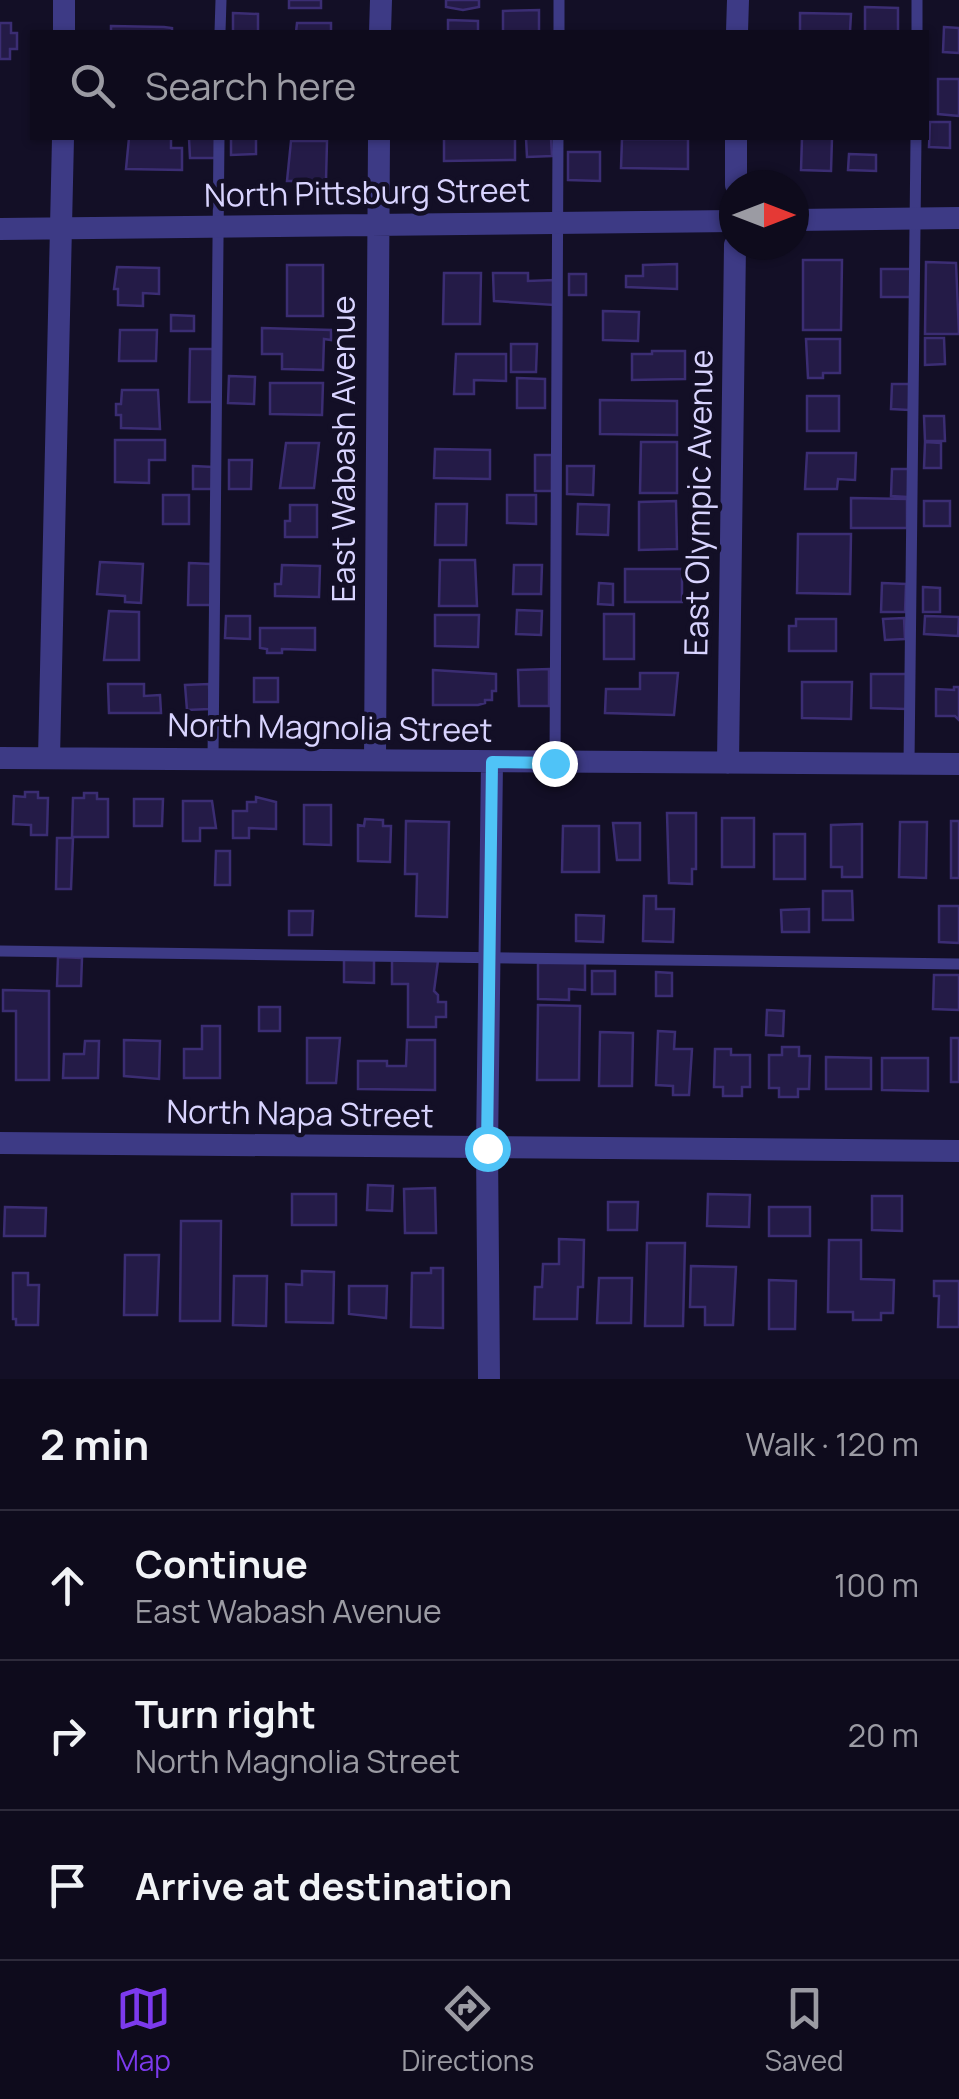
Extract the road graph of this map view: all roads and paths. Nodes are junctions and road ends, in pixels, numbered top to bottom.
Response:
1 (64, 0) edge
2 (220, 0) edge
3 (380, 0) edge
4 (559, 0) edge
5 (738, 0) edge
6 (917, 0) edge
7 (64, 30) edge
8 (220, 30) edge
9 (380, 30) edge
10 (558, 30) edge
11 (738, 30) edge
12 (917, 30) edge
13 (63, 140) edge
14 (219, 140) edge
15 (379, 140) edge
16 (558, 140) edge
17 (736, 140) edge
18 (916, 140) edge
19 (736, 170) edge
20 (959, 218) edge
21 (915, 219) junction
22 (809, 220) edge
23 (719, 221) edge
24 (557, 224) junction
25 (378, 226) junction
26 (218, 227) junction
27 (0, 229) edge
28 (62, 229) junction
29 (735, 260) edge
30 (0, 758) edge
31 (50, 758) junction
32 (213, 759) junction
33 (375, 760) junction
34 (492, 762) junction
35 (728, 762) junction
36 (554, 763) junction
37 (909, 764) junction
38 (959, 764) edge
39 (0, 951) edge
40 (490, 958) junction
41 (959, 964) edge
42 (0, 1143) edge
43 (487, 1148) junction
44 (959, 1151) edge
45 (489, 1379) edge

1 - 7 street
2 - 8 lane
3 - 9 street
4 - 10 lane
5 - 11 street
6 - 12 lane
13 - 28 street
14 - 26 lane
15 - 25 street, East Wabash Avenue
16 - 24 lane
17 - 19 street
18 - 21 lane
20 - 21 street
21 - 22 street
21 - 37 lane
23 - 24 street, North Pittsburg Street
24 - 25 street, North Pittsburg Street
24 - 36 lane
25 - 26 street, North Pittsburg Street
25 - 33 street, East Wabash Avenue
26 - 28 street, North Pittsburg Street
26 - 32 lane
27 - 28 street, North Pittsburg Street
28 - 31 street
29 - 35 street, East Olympic Avenue
30 - 31 street, North Magnolia Street
31 - 32 street, North Magnolia Street
32 - 33 street, North Magnolia Street
33 - 34 street, North Magnolia Street
34 - 36 street, North Magnolia Street
34 - 40 street
35 - 36 street, North Magnolia Street
35 - 37 street, North Magnolia Street
37 - 38 street, North Magnolia Street
39 - 40 lane
40 - 41 lane
40 - 43 street
42 - 43 street, North Napa Street
43 - 44 street, North Napa Street
43 - 45 street

